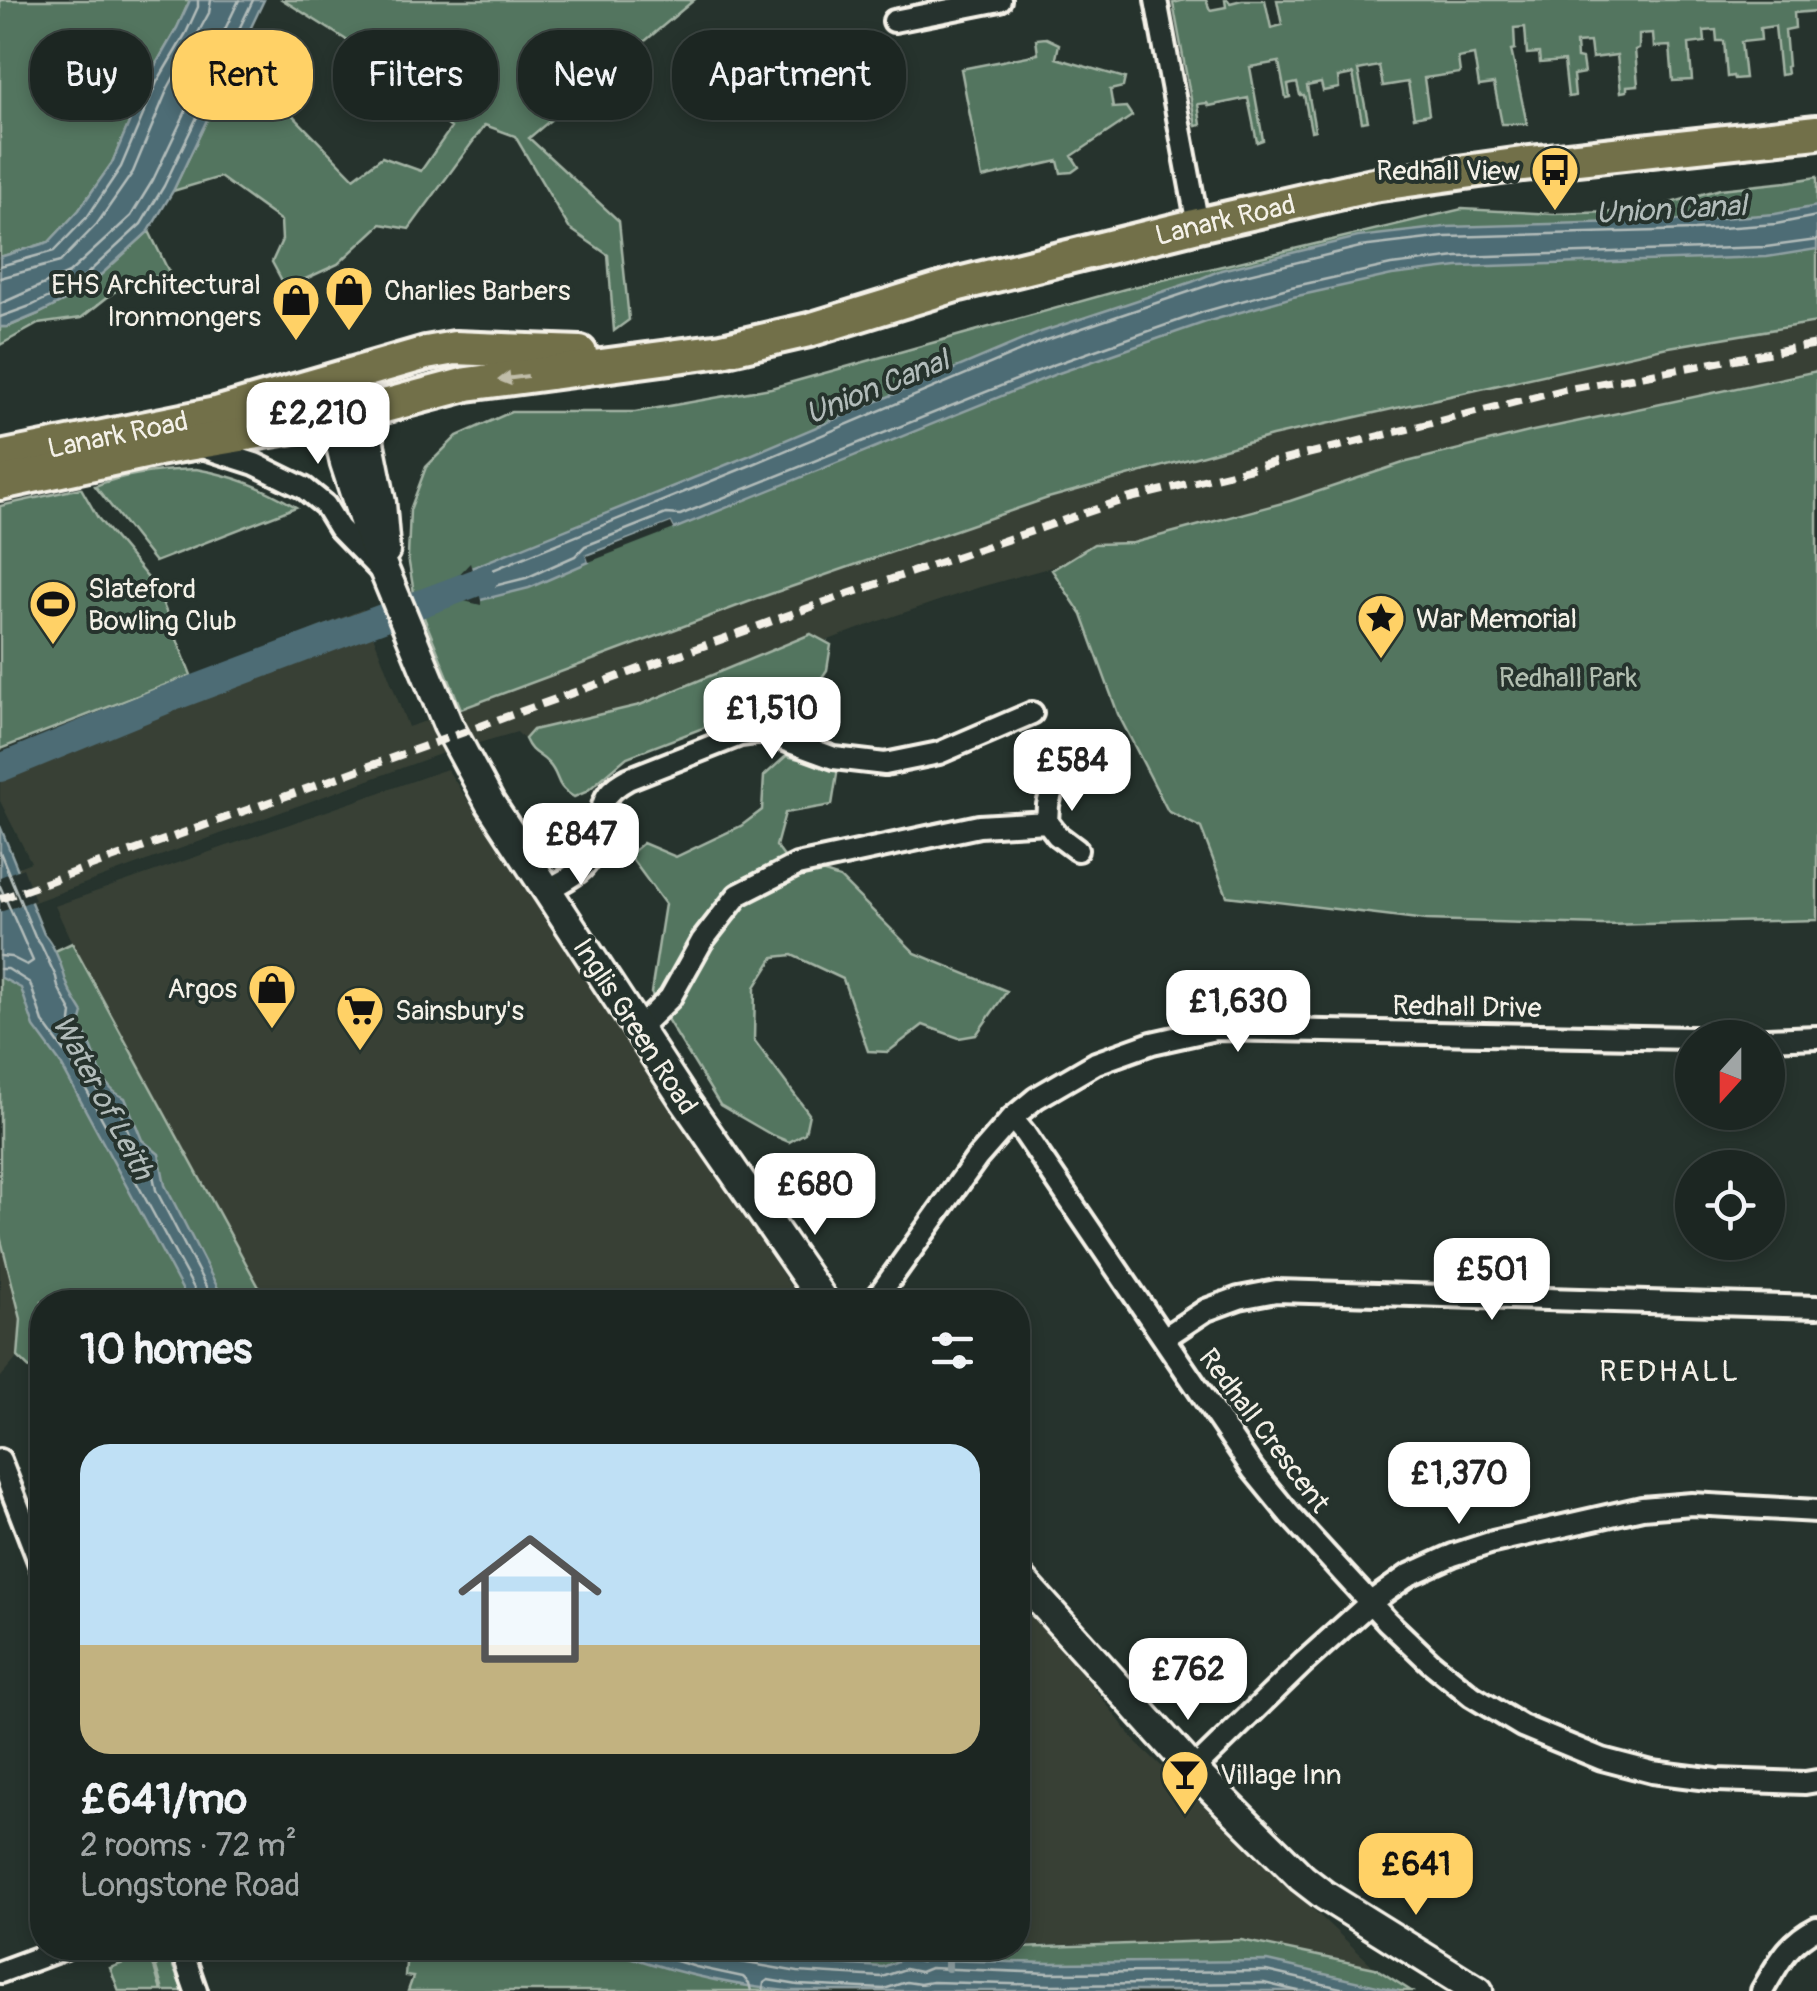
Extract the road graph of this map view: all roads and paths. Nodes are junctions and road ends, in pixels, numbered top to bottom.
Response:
1 (1000, 0) edge
2 (1156, 0) edge
3 (894, 22) dead end
4 (1817, 132) edge
5 (1198, 224) junction
6 (343, 397) junction
7 (192, 444) junction
8 (0, 458) edge
9 (0, 483) edge
10 (387, 577) junction
11 (1032, 713) dead end
12 (1054, 782) dead end
13 (1047, 822) junction
14 (1077, 850) dead end
15 (548, 890) junction
16 (638, 1029) junction
17 (1817, 1037) edge
18 (1675, 1038) edge
19 (1785, 1038) edge
20 (1012, 1118) junction
21 (816, 1290) edge
22 (883, 1290) edge
23 (1817, 1307) edge
24 (1164, 1338) junction
25 (0, 1460) edge
26 (1817, 1511) edge
27 (30, 1539) edge
28 (1030, 1589) edge
29 (1371, 1602) junction
30 (1193, 1770) junction
31 (1817, 1781) edge
32 (1817, 1928) edge
33 (32, 1960) edge
34 (185, 1960) edge
35 (0, 1972) edge
36 (196, 1991) edge
37 (1478, 1991) edge
38 (1762, 1991) edge

1 - 3 street
2 - 5 street
4 - 5 main road, Lanark Road
5 - 6 main road, Lanark Road
6 - 7 main road, Lanark Road
6 - 8 main road, Lanark Road
6 - 10 street, Inglis Green Road
7 - 9 main road, Lanark Road
7 - 10 street, Inglis Green Road
10 - 15 street, Inglis Green Road
11 - 15 street
12 - 13 street
13 - 14 street
13 - 16 street
15 - 16 street, Inglis Green Road
16 - 21 street, Inglis Green Road
17 - 19 street
18 - 20 street, Redhall Drive
20 - 22 street, Redhall Drive
20 - 24 street, Redhall Crescent
23 - 24 street
24 - 29 street, Redhall Crescent
25 - 27 street
26 - 29 street
28 - 30 street
29 - 30 street
29 - 31 street, Redhall Crescent
30 - 37 street
32 - 38 street
33 - 35 street
34 - 36 street

